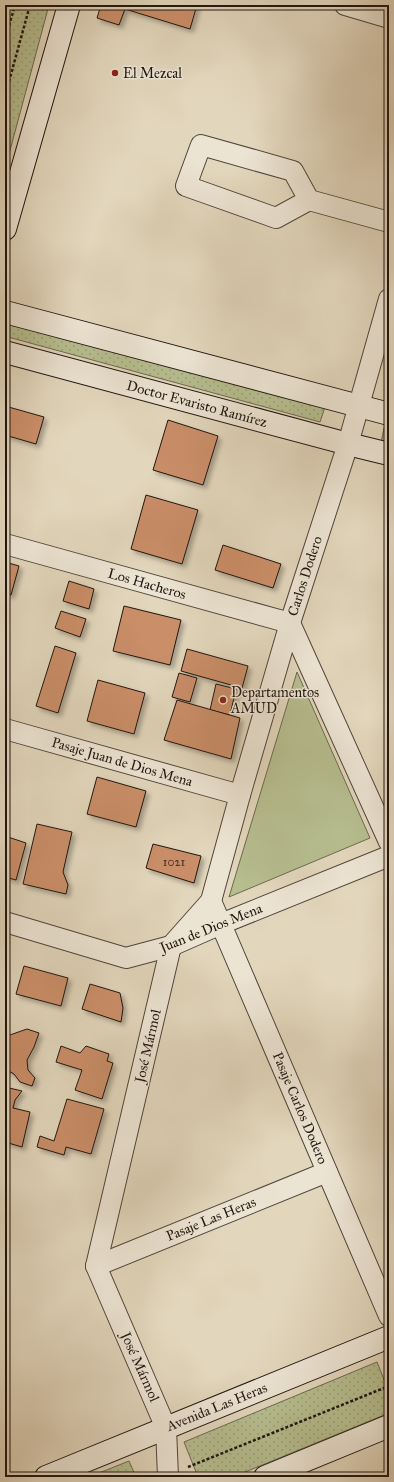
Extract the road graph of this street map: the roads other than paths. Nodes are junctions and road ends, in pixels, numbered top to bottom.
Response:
1 (69, 5) edge
2 (345, 5) edge
3 (389, 18) edge
4 (309, 200) junction
5 (389, 222) edge
6 (5, 229) edge
7 (389, 299) edge
8 (5, 312) edge
9 (5, 352) edge
10 (360, 406) junction
11 (389, 414) edge
12 (348, 444) junction
13 (389, 454) edge
14 (5, 544) edge
15 (290, 624) junction
16 (5, 729) edge
17 (240, 795) junction
18 (389, 842) edge
19 (389, 856) edge
20 (211, 901) junction
21 (5, 923) edge
22 (221, 924) junction
23 (172, 946) junction
24 (327, 1172) junction
25 (96, 1266) junction
26 (389, 1316) edge
27 (389, 1337) edge
28 (389, 1426) edge
29 (166, 1428) junction
30 (168, 1476) edge
31 (46, 1477) edge
32 (265, 1477) edge

1 - 6 main road
2 - 3 street
4 - 4 street
4 - 5 street
7 - 10 street, Carlos Dodero
8 - 10 main road
9 - 12 main road, Doctor Evaristo Ramírez
10 - 11 main road
10 - 12 street, Carlos Dodero
12 - 13 main road, Doctor Evaristo Ramírez
12 - 15 street, Carlos Dodero
14 - 15 street, Los Hacheros
15 - 17 street, José Mármol
15 - 18 street, Carlos Dodero
16 - 17 street, Pasaje Juan de Dios Mena
17 - 20 street, José Mármol
19 - 22 street, Juan de Dios Mena
20 - 22 street, Pasaje Carlos Dodero
20 - 23 street, José Mármol
21 - 23 street, Juan de Dios Mena
22 - 23 street, Juan de Dios Mena
22 - 24 street, Pasaje Carlos Dodero
23 - 25 street, José Mármol
24 - 25 street, Pasaje Las Heras
24 - 26 street, Pasaje Carlos Dodero
25 - 29 street, José Mármol
27 - 29 main road, Avenida Las Heras
28 - 32 main road
29 - 30 street, José Mármol
29 - 31 main road, Avenida Las Heras

